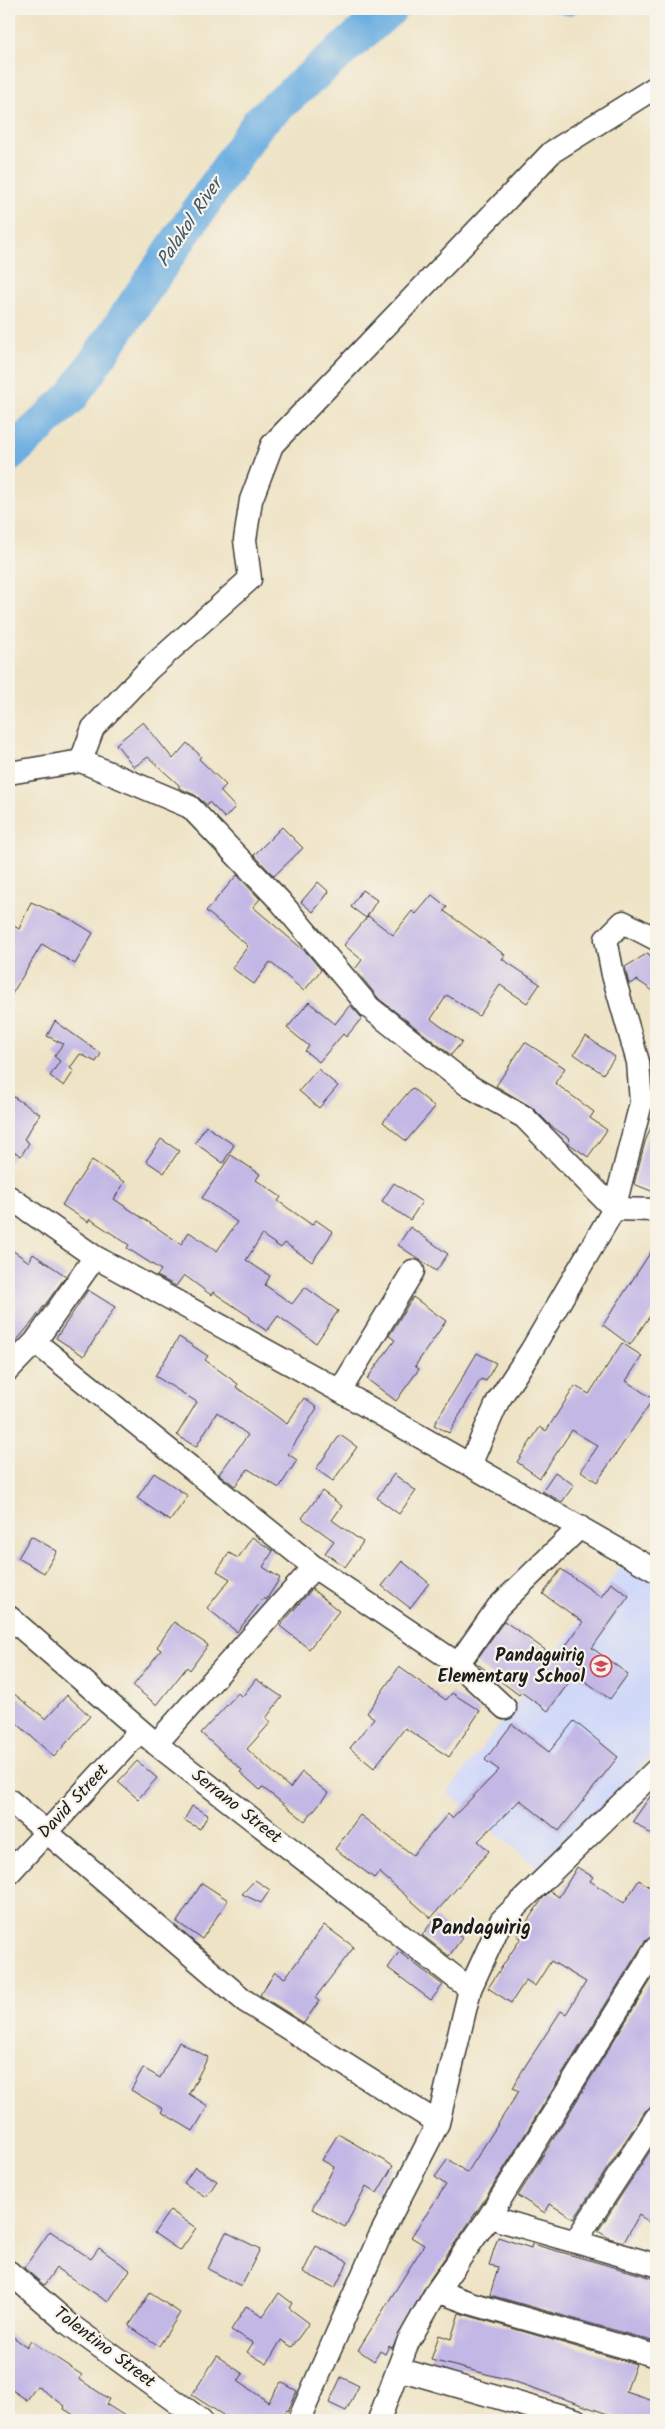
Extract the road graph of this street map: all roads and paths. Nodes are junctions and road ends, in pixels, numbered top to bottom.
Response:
1 (656, 87) edge
2 (81, 761) junction
3 (9, 773) edge
4 (656, 939) edge
5 (9, 1196) edge
6 (614, 1209) junction
7 (656, 1210) edge
8 (95, 1257) junction
9 (413, 1271) dead end
10 (34, 1342) junction
11 (9, 1369) edge
12 (340, 1391) junction
13 (470, 1465) junction
14 (580, 1527) junction
15 (314, 1567) junction
16 (656, 1571) edge
17 (9, 1617) edge
18 (458, 1664) junction
19 (505, 1708) dead end
20 (148, 1738) junction
21 (656, 1770) edge
22 (9, 1800) edge
23 (46, 1832) junction
24 (9, 1873) edge
25 (656, 1948) edge
26 (470, 1988) junction
27 (656, 2118) edge
28 (438, 2123) junction
29 (489, 2217) junction
30 (575, 2242) junction
31 (656, 2265) edge
32 (9, 2272) edge
33 (437, 2291) junction
34 (656, 2356) edge
35 (398, 2369) junction
36 (201, 2420) edge
37 (299, 2420) edge
38 (378, 2420) edge
39 (576, 2420) edge

1 - 2 street
2 - 3 street
2 - 6 street
4 - 6 street
5 - 8 street
6 - 7 street
6 - 13 street
8 - 10 street
8 - 12 street
9 - 12 street
10 - 11 street
10 - 15 street
12 - 13 street
13 - 14 street
14 - 16 street
14 - 18 street
15 - 18 street
15 - 20 street, David Street
17 - 20 street, Serrano Street
18 - 19 street
20 - 23 street, David Street
20 - 26 street, Serrano Street
21 - 26 street
22 - 23 street
23 - 24 street, David Street
23 - 28 street
25 - 29 street
26 - 28 street
27 - 30 street
28 - 37 street
29 - 30 street
29 - 33 street
30 - 31 street
32 - 36 street, Tolentino Street
33 - 34 street
33 - 35 street
35 - 38 street
35 - 39 street

